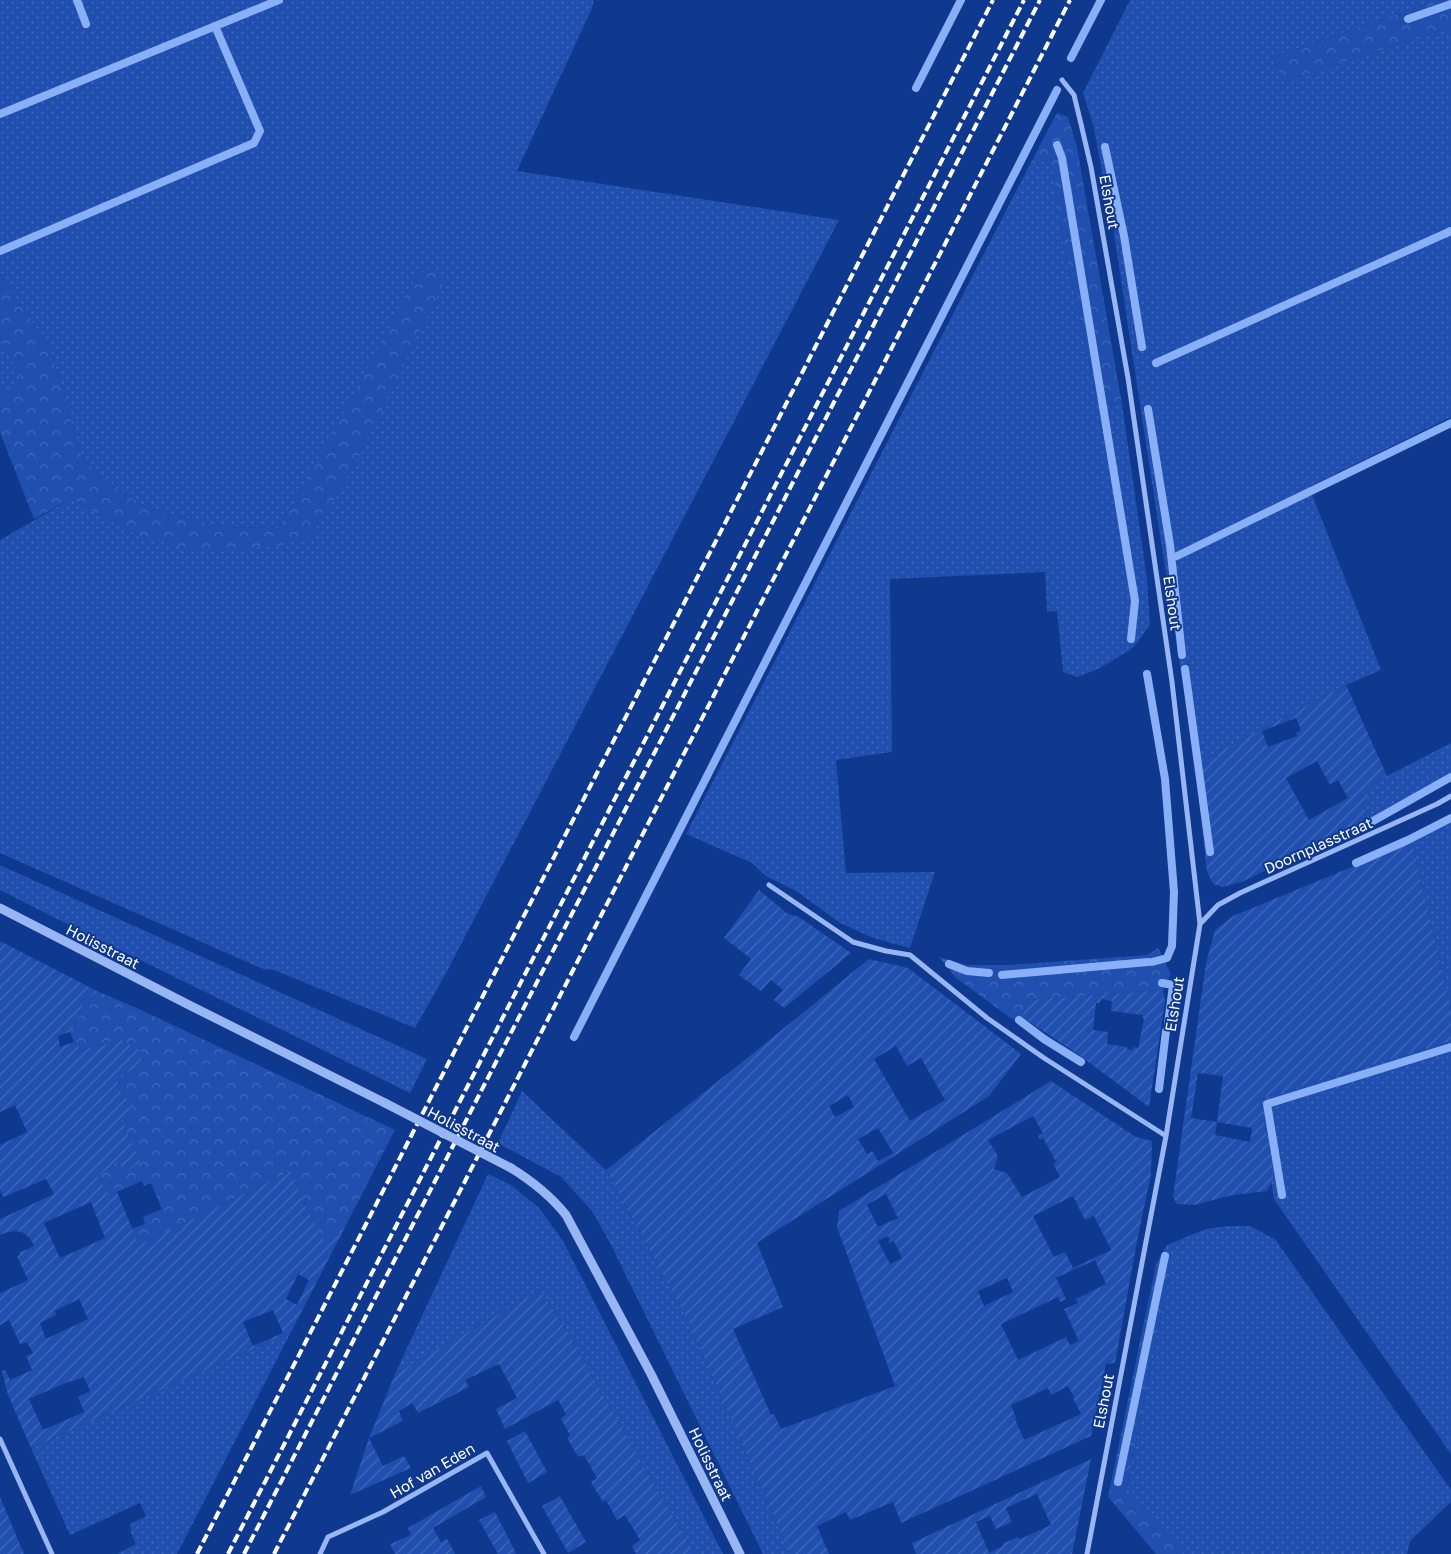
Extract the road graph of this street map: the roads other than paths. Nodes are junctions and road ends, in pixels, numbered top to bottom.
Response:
1 (1062, 80) dead end
2 (1451, 796) edge
3 (769, 885) dead end
4 (0, 908) edge
5 (1200, 924) junction
6 (1166, 1136) junction
7 (0, 1439) edge
8 (52, 1554) edge
9 (320, 1554) edge
10 (544, 1554) edge
11 (740, 1554) edge
12 (1086, 1554) edge

1 - 5 street, Elshout
2 - 5 street, Doornplasstraat
3 - 6 street
4 - 11 street, Holisstraat, bridge
5 - 6 street, Elshout
6 - 12 street, Elshout
7 - 8 street
9 - 10 street, Hof van Eden

